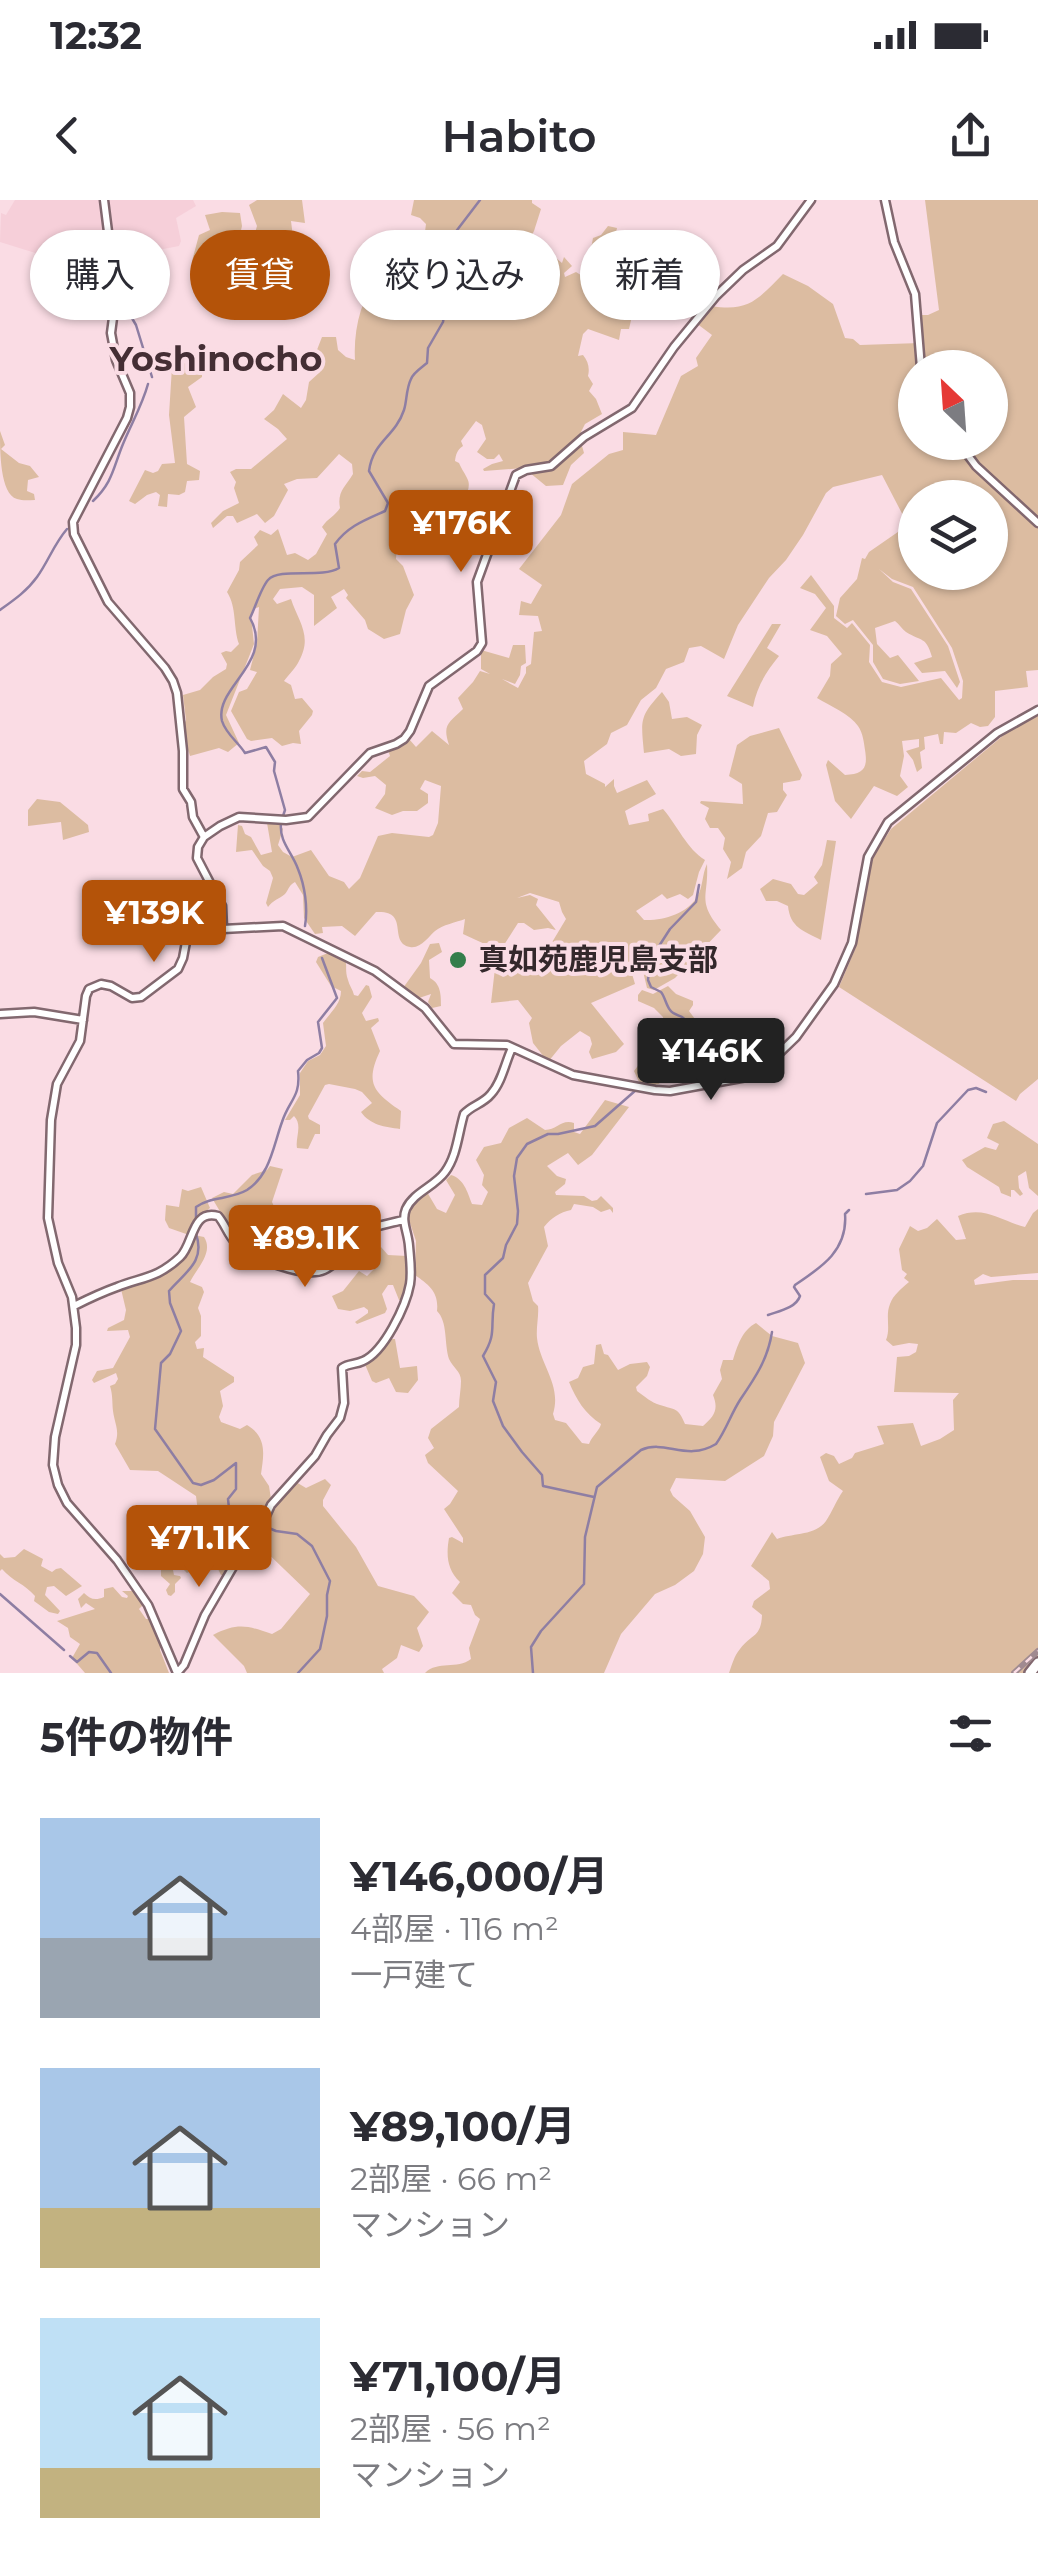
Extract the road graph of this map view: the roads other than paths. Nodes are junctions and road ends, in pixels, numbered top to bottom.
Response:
1 (104, 200) edge
2 (811, 200) edge
3 (885, 200) edge
4 (920, 350) edge
5 (972, 460) edge
6 (1038, 522) edge
7 (1038, 710) edge
8 (204, 837) junction
9 (222, 929) junction
10 (0, 1014) edge
11 (83, 1020) junction
12 (512, 1048) junction
13 (403, 1220) junction
14 (74, 1306) junction
15 (1038, 1662) edge
16 (177, 1673) edge
17 (1030, 1673) edge

1 - 8 street
2 - 8 street
3 - 4 street
5 - 6 street
7 - 12 street
8 - 9 street
9 - 11 street
9 - 12 street
10 - 11 street
11 - 14 street
12 - 13 street
13 - 14 street
13 - 16 street
14 - 16 street
15 - 17 highway

